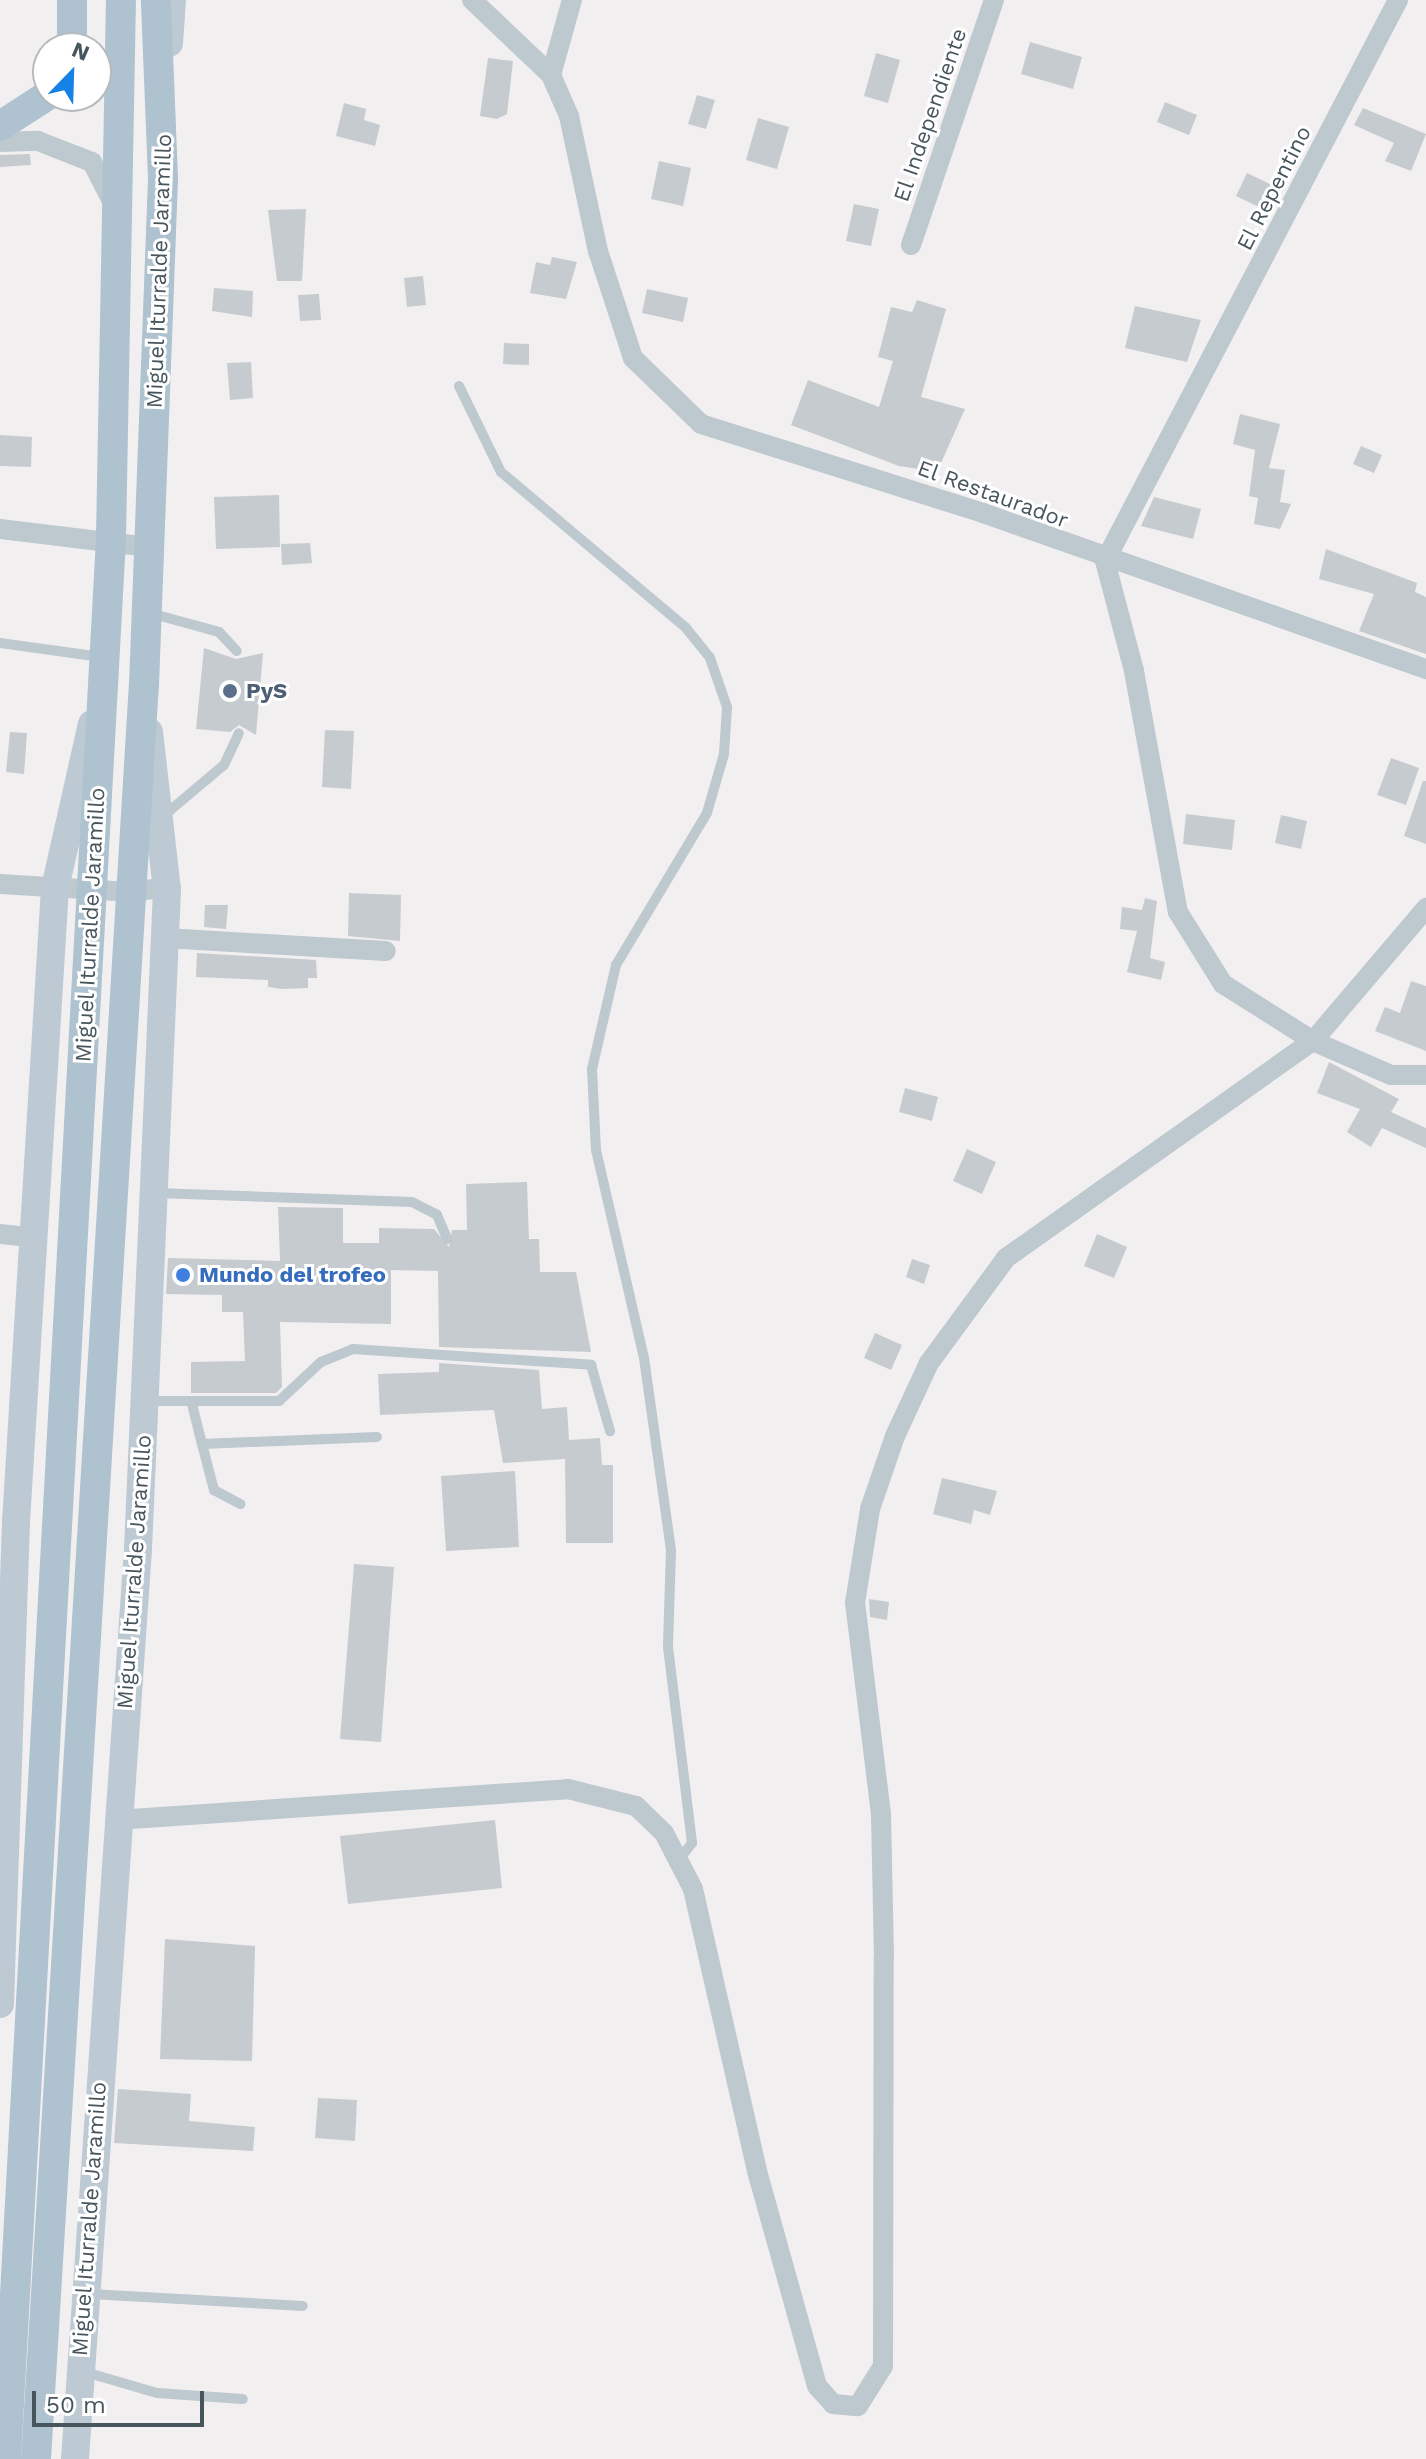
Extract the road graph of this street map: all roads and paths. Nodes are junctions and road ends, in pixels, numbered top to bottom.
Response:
1 (72, 0) edge
2 (121, 0) edge
3 (156, 0) edge
4 (172, 0) edge
5 (472, 0) edge
6 (572, 0) edge
7 (994, 0) edge
8 (1398, 0) edge
9 (72, 32) edge
10 (551, 75) junction
11 (32, 105) edge
12 (164, 108) junction
13 (0, 126) edge
14 (0, 142) edge
15 (119, 228) junction
16 (911, 245) dead end
17 (459, 386) dead end
18 (0, 529) edge
19 (111, 538) junction
20 (149, 547) junction
21 (1105, 561) junction
22 (147, 612) junction
23 (0, 643) edge
24 (237, 651) dead end
25 (1426, 669) edge
26 (102, 671) junction
27 (144, 685) junction
28 (239, 733) dead end
29 (159, 819) junction
30 (0, 884) edge
31 (167, 887) junction
32 (55, 888) junction
33 (93, 890) junction
34 (129, 892) junction
35 (1426, 908) edge
36 (165, 938) junction
37 (386, 951) dead end
38 (1313, 1041) junction
39 (1426, 1075) edge
40 (154, 1193) junction
41 (0, 1234) edge
42 (30, 1237) junction
43 (447, 1239) dead end
44 (145, 1401) junction
45 (192, 1404) junction
46 (610, 1431) dead end
47 (377, 1437) dead end
48 (202, 1444) junction
49 (240, 1504) dead end
50 (8, 1522) edge
51 (116, 1820) junction
52 (678, 1861) junction
53 (1, 1940) edge
54 (0, 2004) edge
55 (84, 2294) junction
56 (303, 2306) dead end
57 (79, 2371) junction
58 (243, 2399) dead end
59 (6, 2459) edge
60 (36, 2459) edge
61 (75, 2459) edge

1 - 9 main road
2 - 15 main road, Miguel Iturralde Jaramillo
3 - 12 main road, Miguel Iturralde Jaramillo
4 - 12 main road
5 - 10 street, El Restaurador
6 - 10 street
7 - 16 street, El Independiente
8 - 21 street, El Repentino
10 - 21 street, El Restaurador
11 - 13 main road
12 - 20 main road, Miguel Iturralde Jaramillo
14 - 15 street
15 - 19 main road, Miguel Iturralde Jaramillo
17 - 52 lane
18 - 19 street
19 - 20 street
19 - 26 main road, Miguel Iturralde Jaramillo
20 - 22 main road, Miguel Iturralde Jaramillo
21 - 25 street, El Restaurador
21 - 38 street
22 - 24 lane
22 - 27 main road, Miguel Iturralde Jaramillo
23 - 26 lane
26 - 32 main road, Miguel Iturralde Jaramillo
26 - 33 main road, Miguel Iturralde Jaramillo
27 - 29 main road, Miguel Iturralde Jaramillo
27 - 34 main road, Miguel Iturralde Jaramillo
28 - 29 lane
29 - 31 main road, Miguel Iturralde Jaramillo
30 - 32 street
31 - 34 street
31 - 36 main road, Miguel Iturralde Jaramillo
32 - 33 street
32 - 42 main road, Miguel Iturralde Jaramillo
33 - 34 street
33 - 59 main road, Miguel Iturralde Jaramillo
34 - 60 main road, Miguel Iturralde Jaramillo
35 - 38 street
36 - 37 street
36 - 40 main road, Miguel Iturralde Jaramillo
38 - 39 street
38 - 52 street
40 - 43 lane
40 - 44 main road, Miguel Iturralde Jaramillo
41 - 42 street
42 - 50 main road, Miguel Iturralde Jaramillo
44 - 45 lane
44 - 51 main road, Miguel Iturralde Jaramillo
45 - 46 lane
45 - 48 lane
47 - 48 lane
48 - 49 lane
50 - 53 main road, Miguel Iturralde Jaramillo
51 - 52 street
51 - 55 main road, Miguel Iturralde Jaramillo
53 - 54 main road, Miguel Iturralde Jaramillo
55 - 56 lane
55 - 57 main road, Miguel Iturralde Jaramillo
57 - 58 lane
57 - 61 main road, Miguel Iturralde Jaramillo

